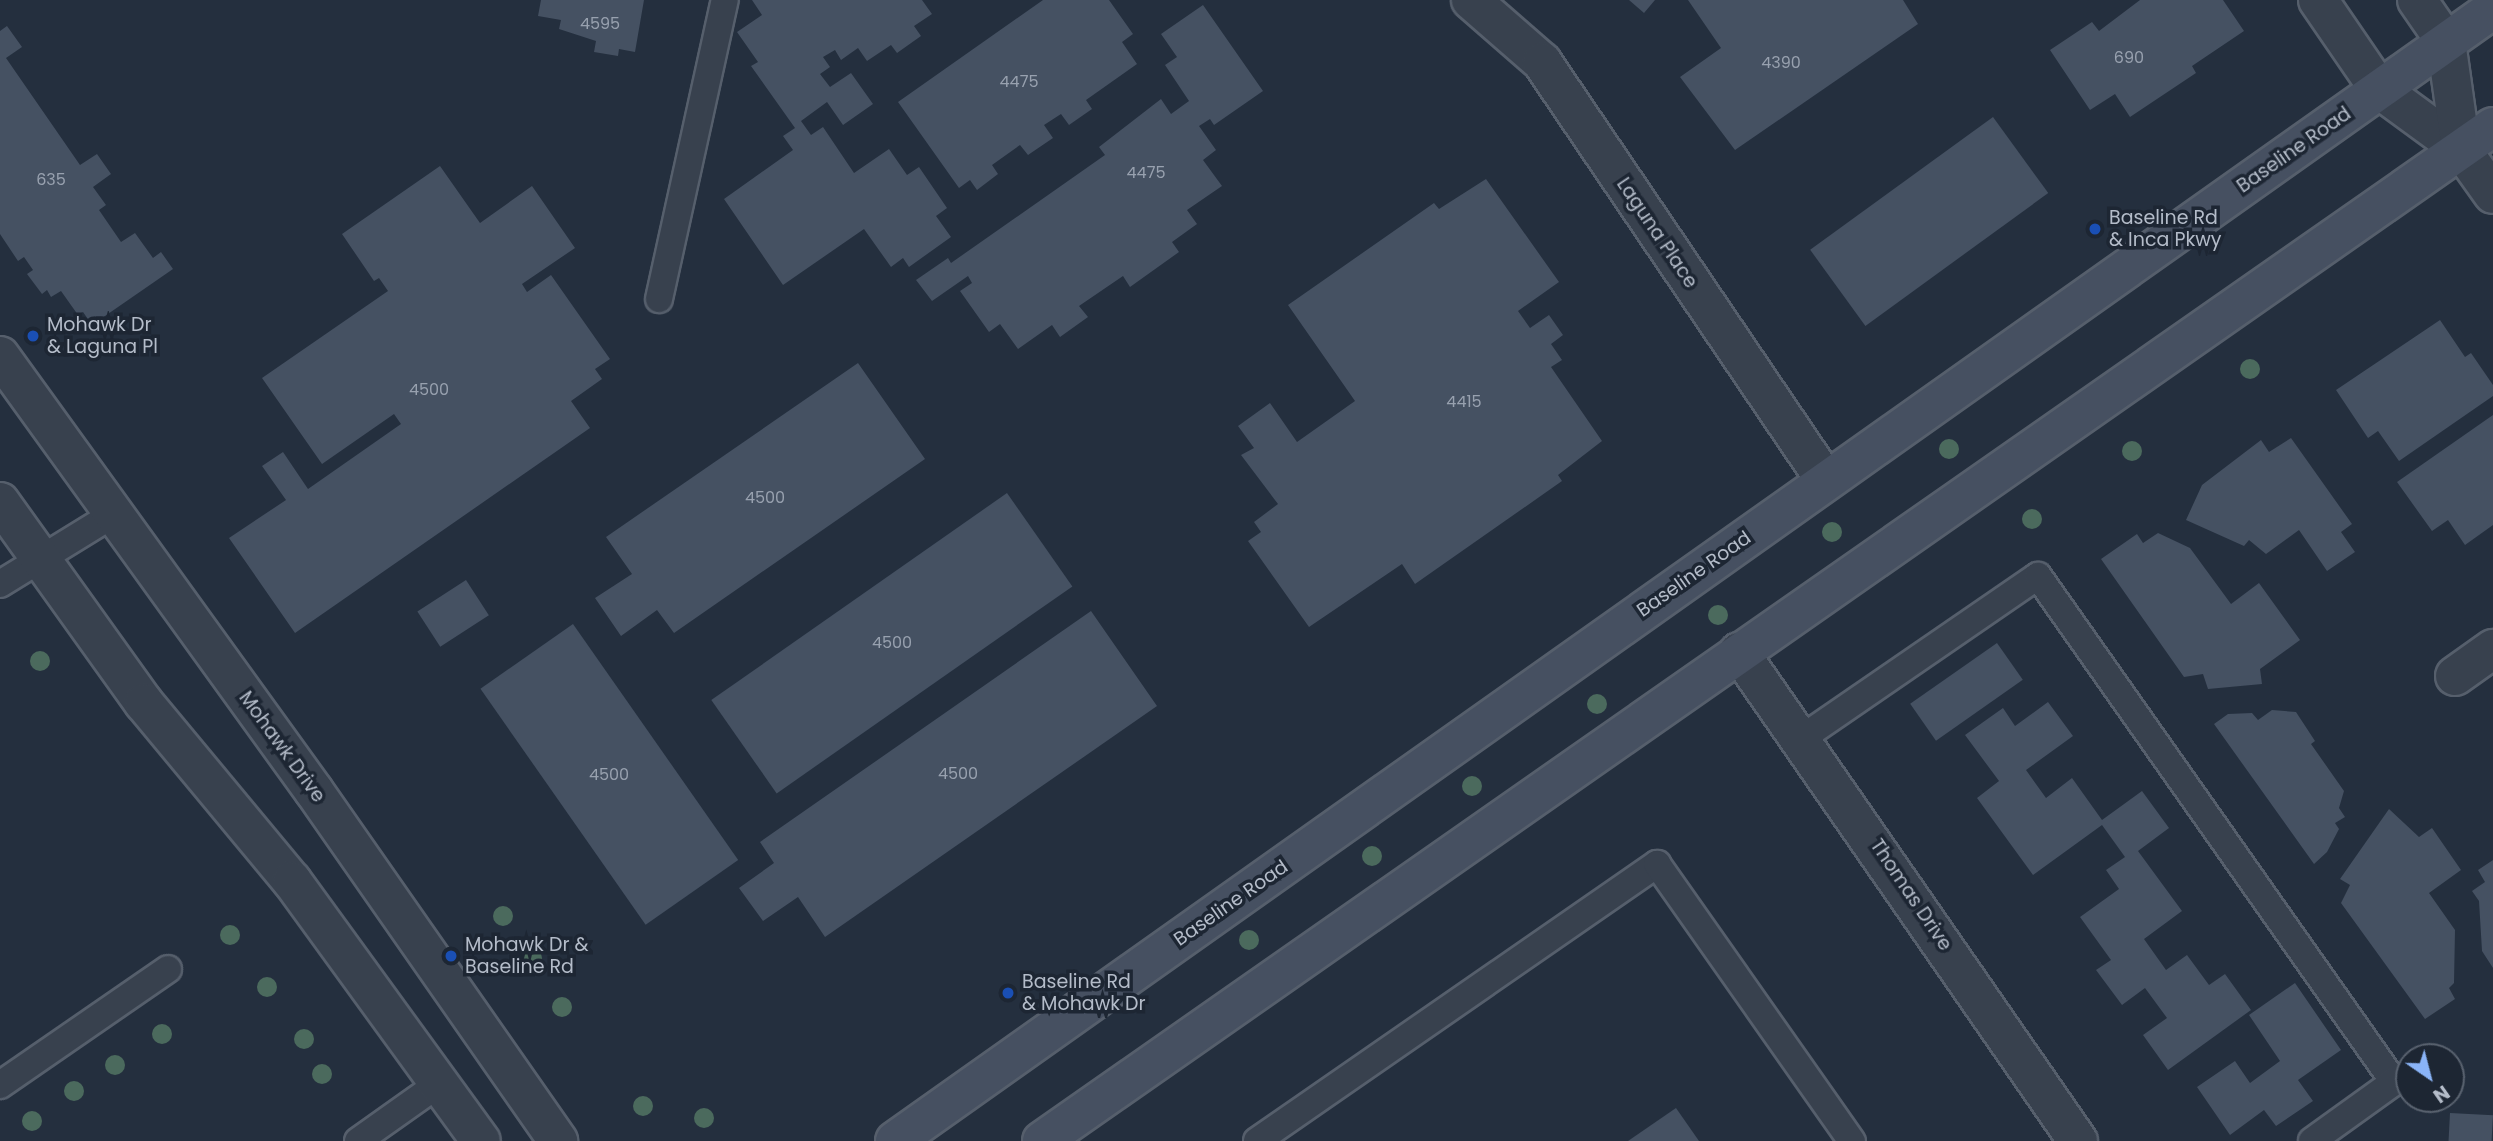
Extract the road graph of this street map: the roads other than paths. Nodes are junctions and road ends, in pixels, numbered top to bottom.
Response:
1 (725, 0) edge
2 (1471, 0) edge
3 (2318, 0) edge
4 (2417, 0) edge
5 (2493, 9) edge
6 (2446, 42) junction
7 (2379, 89) junction
8 (2493, 127) edge
9 (2461, 149) junction
10 (2493, 194) edge
11 (659, 299) dead end
12 (0, 356) edge
13 (1826, 481) junction
14 (0, 502) edge
15 (114, 514) junction
16 (39, 557) junction
17 (0, 584) edge
18 (2493, 649) edge
19 (1740, 652) junction
20 (2455, 676) dead end
21 (1802, 738) junction
22 (168, 969) dead end
23 (440, 1083) junction
24 (0, 1085) edge
25 (358, 1141) edge
26 (481, 1141) edge
27 (558, 1141) edge
28 (895, 1141) edge
29 (1042, 1141) edge
30 (1256, 1141) edge
31 (1852, 1141) edge
32 (2078, 1141) edge
33 (2312, 1141) edge

1 - 11 lane
2 - 13 street, Laguna Place
3 - 7 street
4 - 6 street
5 - 6 main road, Baseline Road
6 - 7 main road, Baseline Road
6 - 9 street
7 - 9 street
7 - 13 main road, Baseline Road
8 - 9 main road
9 - 10 street
9 - 19 main road
12 - 15 street, Mohawk Drive
13 - 28 main road, Baseline Road
14 - 16 street
15 - 16 lane
15 - 27 street, Mohawk Drive
16 - 17 lane
16 - 23 street
18 - 20 street
19 - 21 street, Thomas Drive
19 - 29 main road
21 - 32 street, Thomas Drive
21 - 33 lane
22 - 24 lane
23 - 25 lane
23 - 26 street
30 - 31 lane

